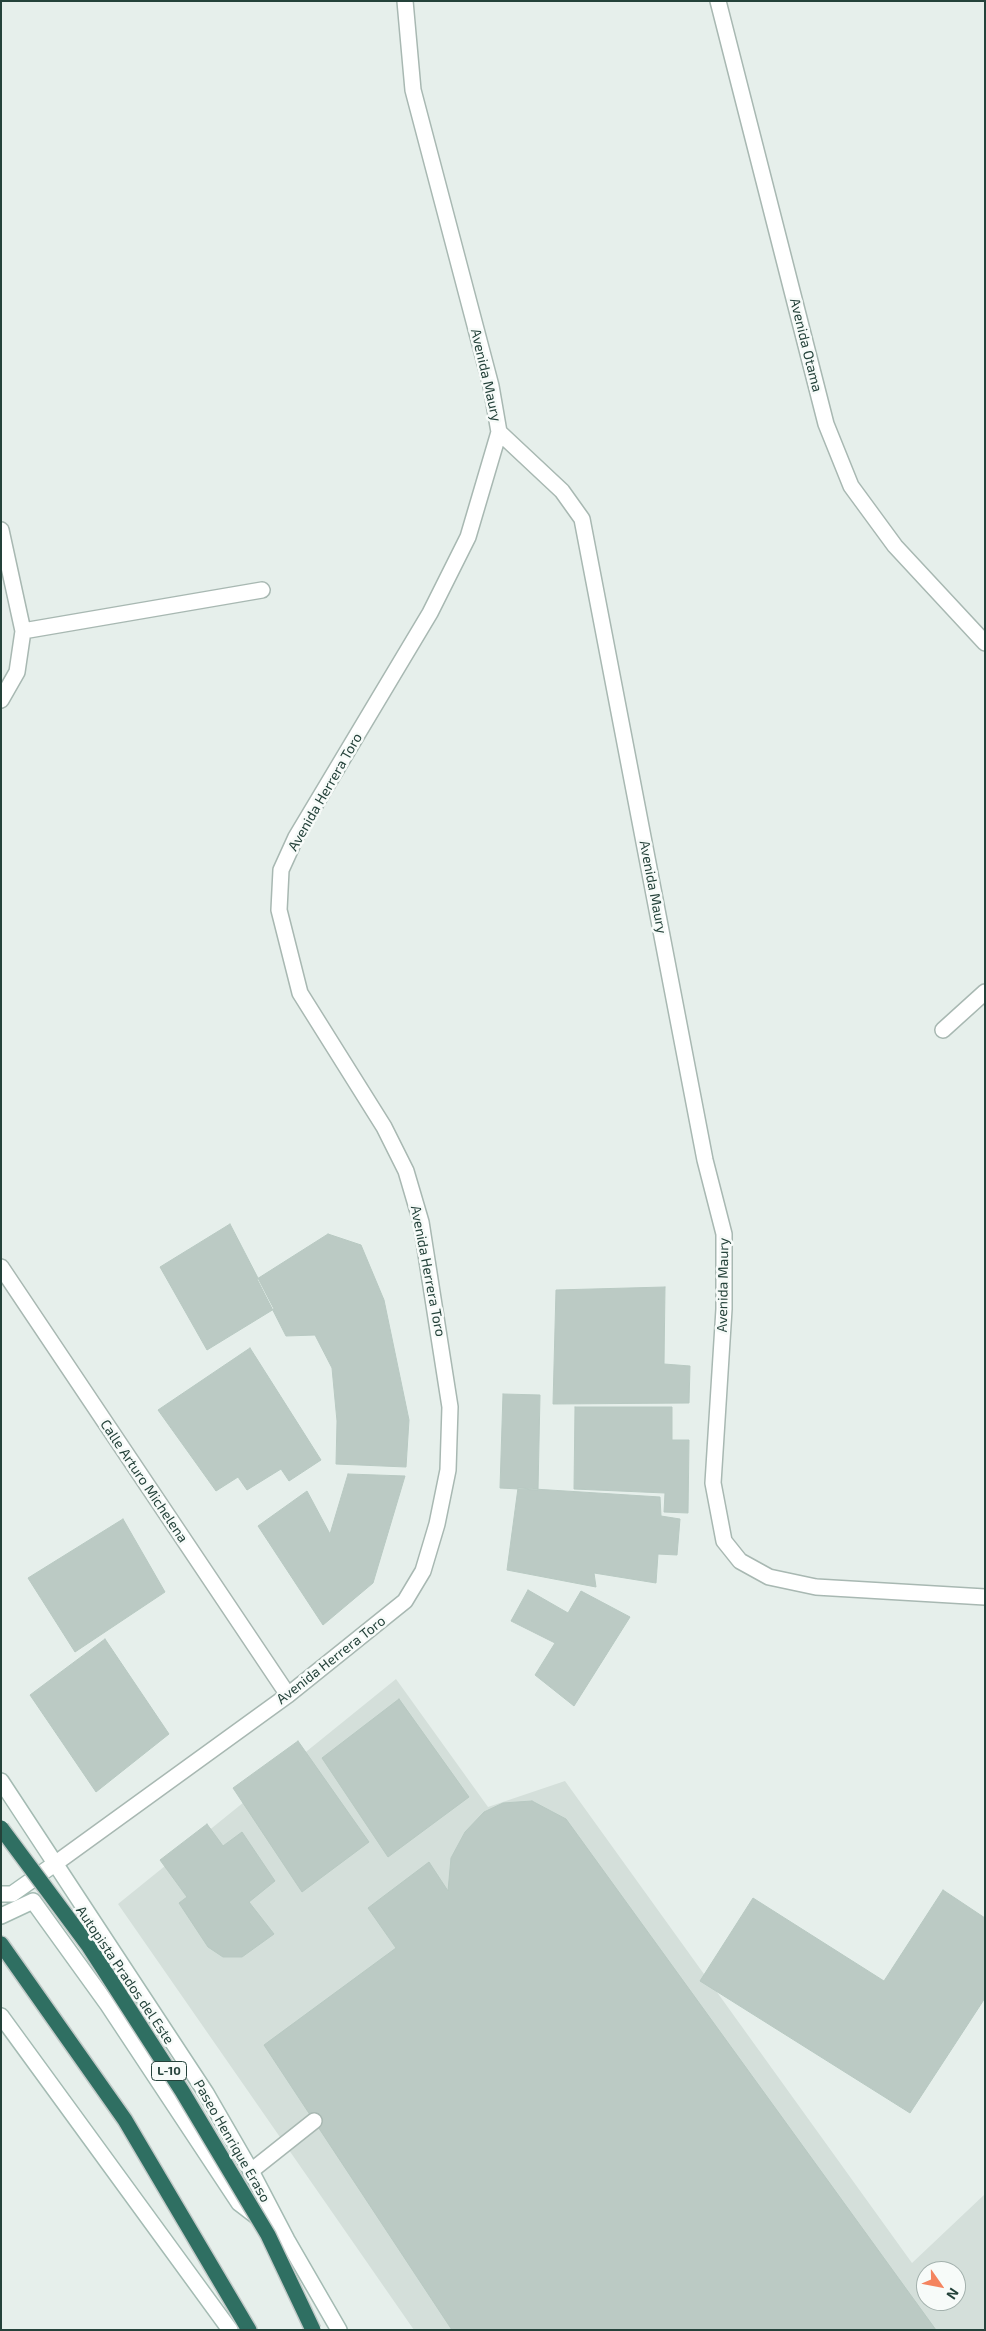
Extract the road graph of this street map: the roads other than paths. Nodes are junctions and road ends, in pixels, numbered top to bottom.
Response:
1 (404, 1) edge
2 (718, 1) edge
3 (499, 432) junction
4 (1, 530) edge
5 (262, 590) dead end
6 (23, 631) junction
7 (985, 642) edge
8 (1, 700) edge
9 (985, 992) edge
10 (943, 1030) dead end
11 (1, 1267) edge
12 (985, 1597) edge
13 (288, 1695) junction
14 (1, 1781) edge
15 (1, 1828) edge
16 (56, 1863) junction
17 (1, 1894) edge
18 (1, 1916) edge
19 (1, 1944) edge
20 (1, 2016) edge
21 (314, 2120) dead end
22 (251, 2171) junction
23 (287, 2240) junction
24 (230, 2330) edge
25 (249, 2330) edge
26 (313, 2330) edge
27 (340, 2330) edge

1 - 3 street, Avenida Maury
2 - 7 street, Avenida Otama
3 - 12 street, Avenida Maury
3 - 13 street, Avenida Herrera Toro
4 - 6 street
5 - 6 street
6 - 8 street
9 - 10 street
11 - 13 street, Calle Arturo Michelena
13 - 16 street, Avenida Herrera Toro
14 - 16 street, Paseo Henrique Eraso / L-10
15 - 26 highway, Autopista Prados del Este / L-10, bridge
16 - 17 street, Avenida Herrera Toro
16 - 22 street, Paseo Henrique Eraso / L-10
18 - 23 street
19 - 25 highway
20 - 24 street
21 - 22 street
22 - 23 street, Paseo Henrique Eraso / L-10
23 - 27 street, Paseo Henrique Eraso / L-10

